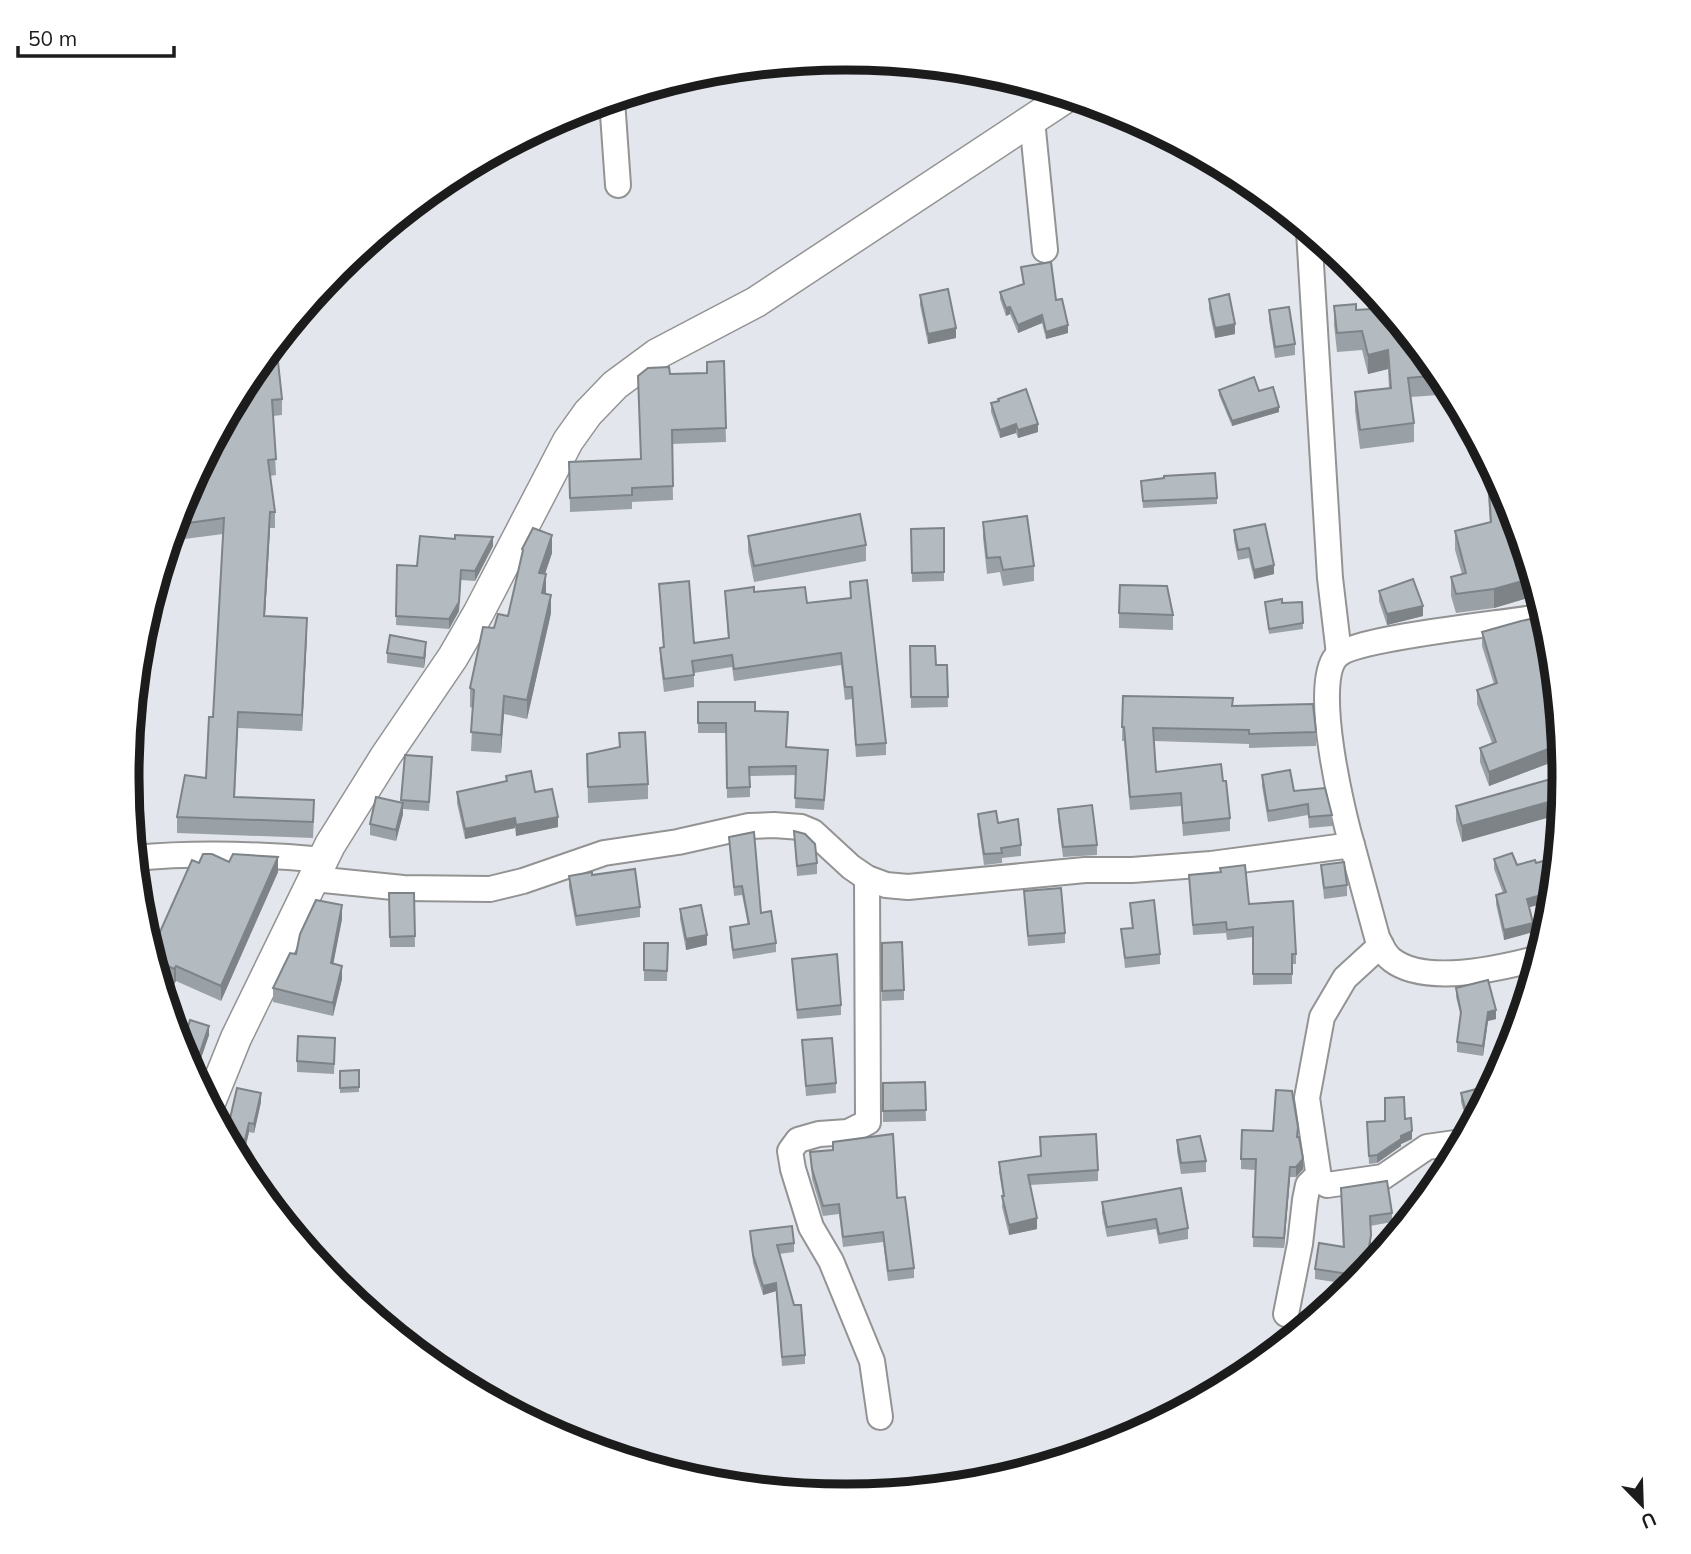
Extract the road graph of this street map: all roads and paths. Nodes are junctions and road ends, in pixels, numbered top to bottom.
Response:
1 (1057, 103) edge
2 (613, 110) edge
3 (1032, 120) junction
4 (618, 185) dead end
5 (1310, 243) edge
6 (1045, 250) dead end
7 (1534, 618) edge
8 (1339, 654) junction
9 (1352, 845) junction
10 (144, 857) edge
11 (319, 869) junction
12 (867, 878) junction
13 (1381, 945) junction
14 (1528, 960) edge
15 (213, 1094) edge
16 (1449, 1144) edge
17 (1318, 1175) junction
18 (1286, 1314) dead end
19 (880, 1417) dead end

1 - 3 street
2 - 4 street
3 - 6 street
3 - 11 street
5 - 8 street
7 - 8 street
8 - 9 street
9 - 12 street
9 - 13 street
10 - 11 street
11 - 12 street
11 - 15 street
12 - 19 street
13 - 14 street
13 - 17 street
16 - 17 street
17 - 18 street

